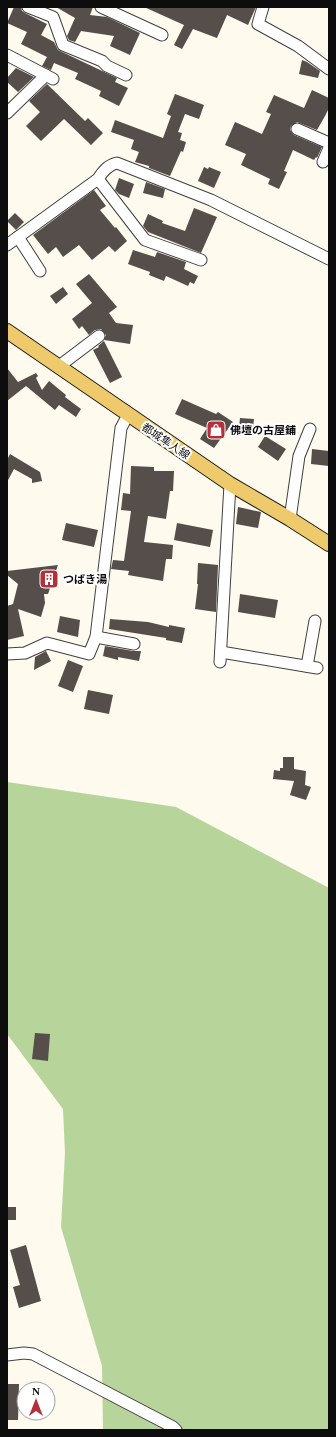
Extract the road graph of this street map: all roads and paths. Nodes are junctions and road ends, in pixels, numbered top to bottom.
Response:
1 (28, 7) edge
2 (101, 7) edge
3 (263, 7) edge
4 (162, 35) dead end
5 (7, 54) edge
6 (329, 70) edge
7 (126, 75) dead end
8 (7, 113) edge
9 (298, 129) dead end
10 (329, 143) edge
11 (329, 148) edge
12 (323, 162) dead end
13 (98, 179) junction
14 (18, 237) junction
15 (7, 245) edge
16 (329, 259) edge
17 (201, 260) dead end
18 (40, 271) dead end
19 (8, 334) edge
20 (98, 336) dead end
21 (58, 367) junction
22 (128, 415) junction
23 (310, 429) dead end
24 (230, 484) junction
25 (290, 519) junction
26 (329, 544) edge
27 (315, 621) dead end
28 (96, 637) junction
29 (134, 644) dead end
30 (7, 654) edge
31 (7, 1355) edge
32 (176, 1430) edge

1 - 7 street
2 - 4 street
3 - 6 street
5 - 8 street
9 - 10 street
11 - 12 street
13 - 14 street
13 - 16 street
13 - 17 street
14 - 15 street
14 - 18 street
19 - 21 main road, 都城隼人線
20 - 21 street
21 - 22 main road, 都城隼人線
22 - 24 main road, 都城隼人線
22 - 28 street
23 - 25 street
24 - 25 main road, 都城隼人線
24 - 27 street
25 - 26 main road, 都城隼人線
28 - 29 street
28 - 30 street
31 - 32 street

